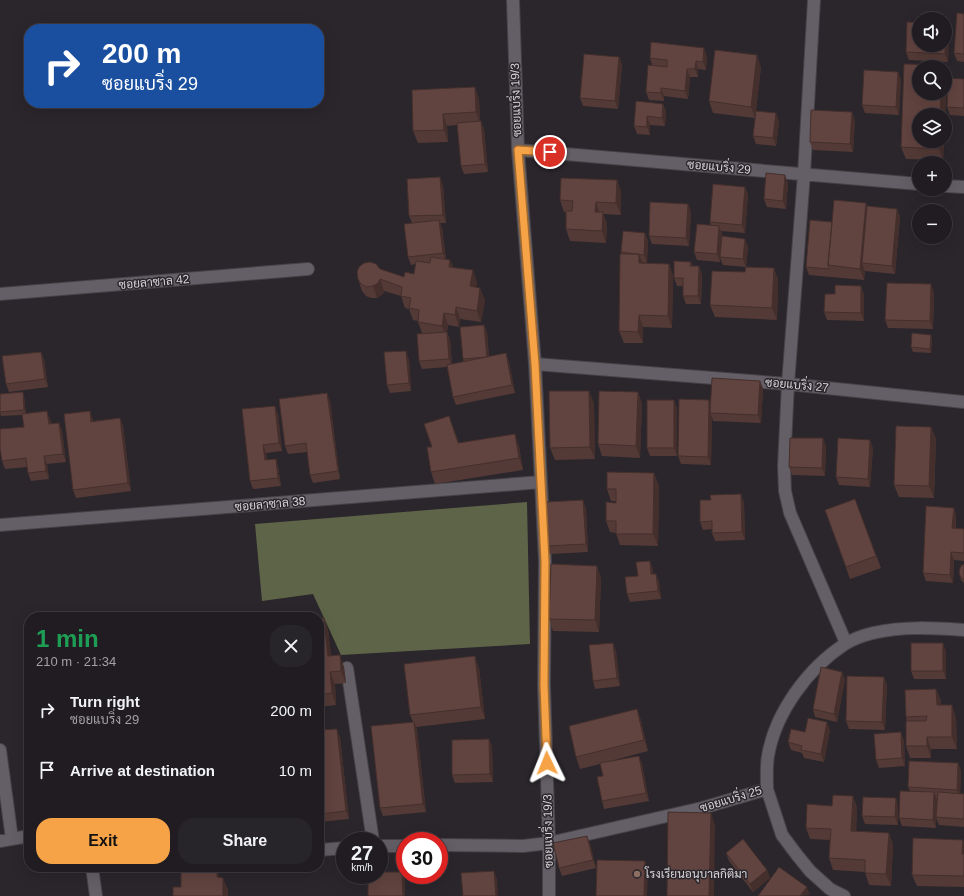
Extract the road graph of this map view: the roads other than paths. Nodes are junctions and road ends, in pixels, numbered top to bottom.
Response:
1 (513, 0) edge
2 (814, 0) edge
3 (518, 150) junction
4 (804, 174) junction
5 (912, 183) edge
6 (952, 186) edge
7 (964, 187) edge
8 (308, 269) dead end
9 (0, 294) edge
10 (535, 364) junction
11 (788, 384) junction
12 (964, 402) edge
13 (541, 482) junction
14 (0, 525) edge
15 (964, 630) edge
16 (846, 643) junction
17 (346, 668) dead end
18 (0, 750) edge
19 (767, 790) junction
20 (372, 832) edge
21 (24, 837) edge
22 (12, 839) junction
23 (0, 841) edge
24 (550, 843) junction
25 (448, 844) edge
26 (336, 849) edge
27 (324, 850) edge
28 (93, 872) edge
29 (96, 896) edge
30 (549, 896) edge
31 (844, 896) edge

1 - 3 street, ซอยแบริ่ง 19/3
2 - 4 street
3 - 4 street, ซอยแบริ่ง 29
3 - 10 street, ซอยแบริ่ง 19/3
4 - 5 street, ซอยแบริ่ง 29
4 - 11 street
6 - 7 street
8 - 9 street, ซอยลาซาล 42
10 - 11 street, ซอยแบริ่ง 27
10 - 13 street, ซอยแบริ่ง 19/3
11 - 12 street, ซอยแบริ่ง 27
11 - 16 street
13 - 14 street, ซอยลาซาล 38
13 - 24 street, ซอยแบริ่ง 19/3
15 - 16 street, ซอยแบริ่ง 25
16 - 19 street, ซอยแบริ่ง 25
17 - 20 street
18 - 22 street
19 - 24 street, ซอยแบริ่ง 25
19 - 31 street
21 - 22 street
22 - 23 street
24 - 25 street, ซอยแบริ่ง 25
24 - 30 street, ซอยแบริ่ง 19/3
26 - 27 street
28 - 29 street

